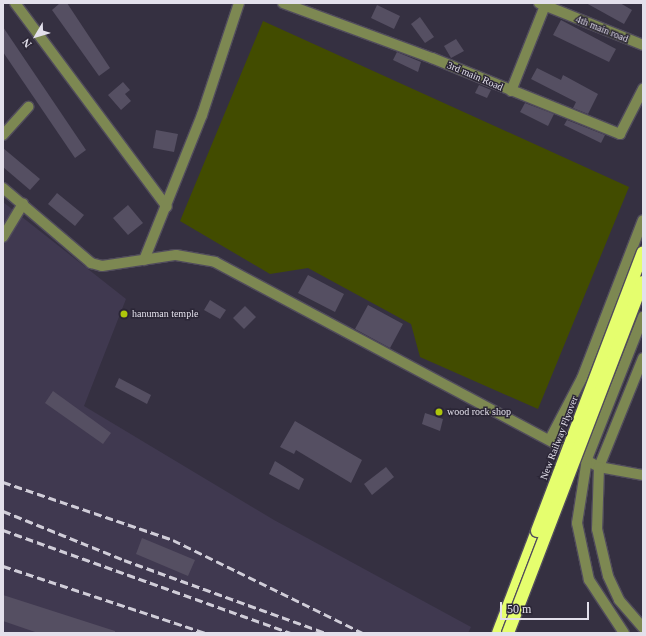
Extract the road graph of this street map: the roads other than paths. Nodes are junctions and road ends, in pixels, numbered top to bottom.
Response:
1 (15, 3) edge
2 (239, 3) edge
3 (283, 3) edge
4 (543, 4) edge
5 (643, 45) edge
6 (643, 89) edge
7 (511, 91) junction
8 (28, 107) dead end
9 (3, 135) edge
10 (3, 188) edge
11 (22, 204) junction
12 (167, 207) junction
13 (643, 220) edge
14 (3, 237) edge
15 (643, 252) edge
16 (144, 260) junction
17 (643, 282) edge
18 (643, 317) edge
19 (643, 358) edge
20 (550, 439) junction
21 (588, 459) junction
22 (599, 467) junction
23 (643, 475) edge
24 (643, 628) edge
25 (498, 633) edge
26 (508, 633) edge
27 (624, 633) edge

1 - 12 street
2 - 12 street
3 - 7 street, 3rd main Road
4 - 5 street, 4th main road
4 - 7 street
6 - 7 street, 3rd main Road
8 - 9 street
10 - 11 street
11 - 14 street
11 - 16 street
12 - 16 street
13 - 20 street
15 - 25 highway, New Railway Flyover, bridge
16 - 20 street
17 - 26 highway, bridge
18 - 21 street
19 - 22 street
20 - 21 street
21 - 22 street
21 - 27 street
22 - 23 street
22 - 24 street

